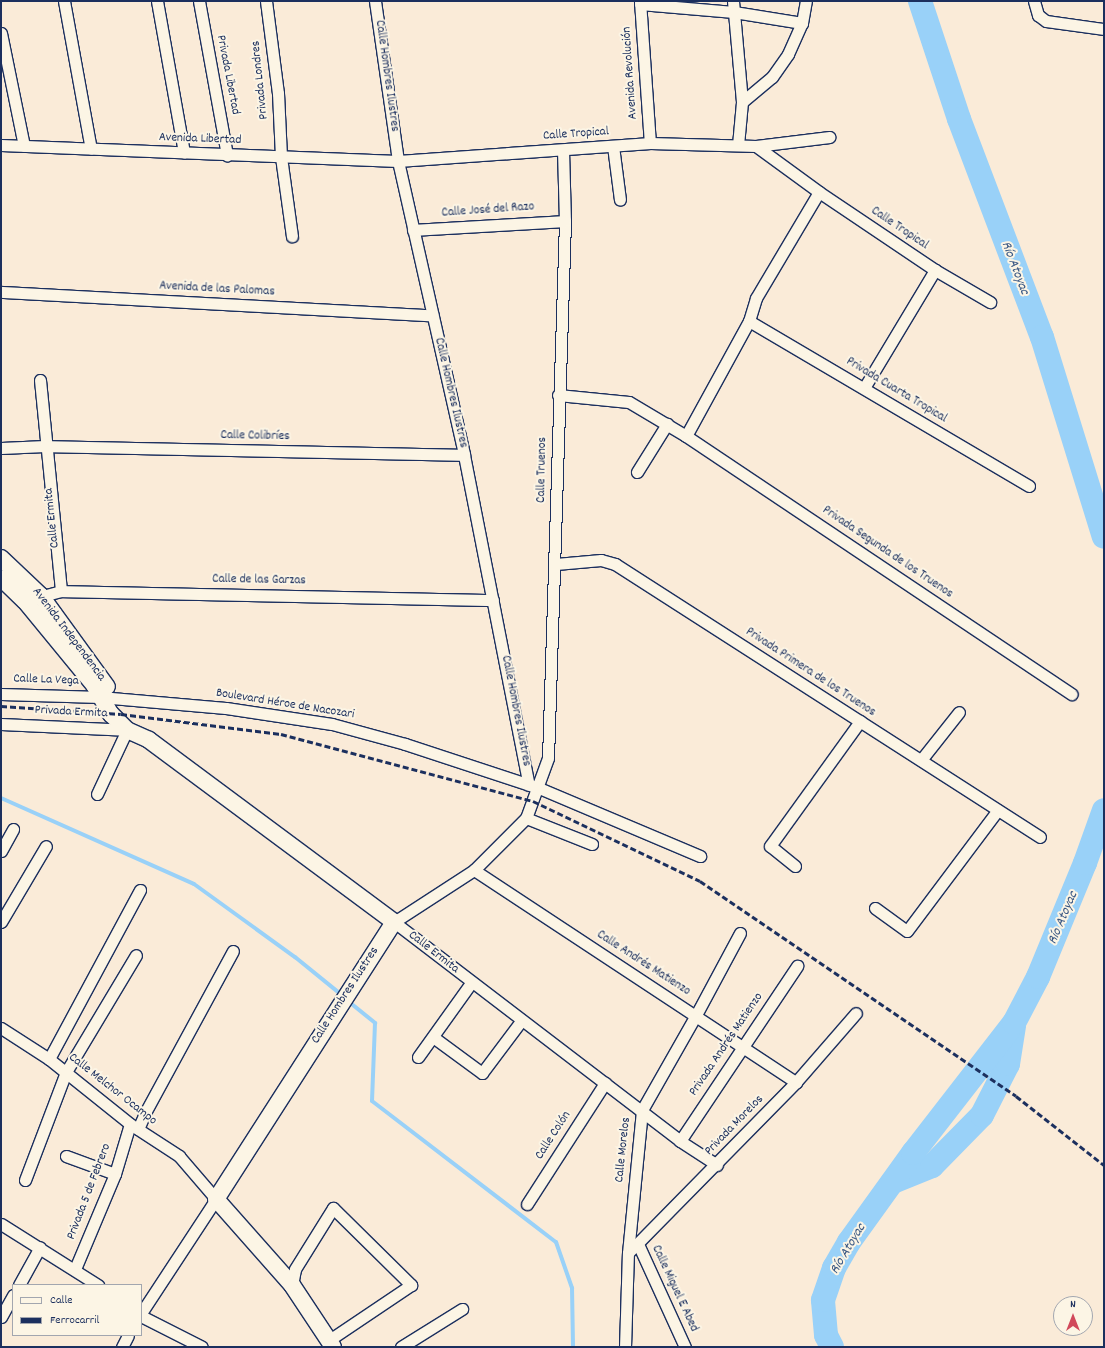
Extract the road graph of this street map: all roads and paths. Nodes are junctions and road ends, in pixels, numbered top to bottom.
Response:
1 (64, 1) edge
2 (157, 1) edge
3 (198, 1) edge
4 (266, 1) edge
5 (375, 1) edge
6 (806, 1) edge
7 (1034, 1) edge
8 (640, 2) edge
9 (733, 6) edge
10 (802, 24) junction
11 (1104, 29) edge
12 (1, 33) edge
13 (742, 102) junction
14 (829, 137) dead end
15 (650, 143) junction
16 (1, 145) edge
17 (738, 145) junction
18 (24, 146) junction
19 (613, 146) junction
20 (756, 146) junction
21 (91, 149) junction
22 (563, 150) junction
23 (184, 153) junction
24 (227, 155) junction
25 (281, 157) junction
26 (398, 161) junction
27 (818, 192) junction
28 (620, 200) dead end
29 (565, 221) junction
30 (414, 230) junction
31 (292, 236) dead end
32 (936, 270) junction
33 (1, 292) edge
34 (990, 302) dead end
35 (432, 315) junction
36 (749, 321) junction
37 (40, 380) dead end
38 (864, 388) junction
39 (558, 395) junction
40 (667, 424) junction
41 (686, 436) junction
42 (45, 446) junction
43 (1, 448) edge
44 (464, 455) junction
45 (638, 472) dead end
46 (1029, 486) dead end
47 (1, 558) edge
48 (556, 564) junction
49 (1, 578) edge
50 (61, 590) junction
51 (41, 596) junction
52 (493, 600) junction
53 (25, 601) junction
54 (1, 694) edge
55 (1072, 694) dead end
56 (106, 698) junction
57 (959, 712) dead end
58 (860, 721) junction
59 (1, 724) edge
60 (133, 729) junction
61 (921, 760) junction
62 (534, 787) junction
63 (97, 794) dead end
64 (998, 810) junction
65 (526, 818) junction
66 (13, 829) dead end
67 (1040, 837) dead end
68 (592, 844) dead end
69 (46, 846) dead end
70 (1, 851) edge
71 (700, 856) dead end
72 (795, 866) dead end
73 (474, 870) junction
74 (140, 890) dead end
75 (875, 908) dead end
76 (1, 922) edge
77 (394, 922) junction
78 (740, 933) dead end
79 (233, 951) dead end
80 (136, 955) dead end
81 (797, 966) dead end
82 (471, 982) junction
83 (856, 1013) dead end
84 (696, 1015) junction
85 (521, 1021) junction
86 (1, 1028) edge
87 (433, 1037) junction
88 (742, 1046) junction
89 (418, 1056) dead end
90 (49, 1059) junction
91 (66, 1072) junction
92 (796, 1082) junction
93 (605, 1083) junction
94 (642, 1110) junction
95 (134, 1127) junction
96 (680, 1141) junction
97 (66, 1156) dead end
98 (717, 1165) junction
99 (115, 1174) junction
100 (25, 1180) dead end
101 (216, 1199) junction
102 (527, 1204) dead end
103 (1, 1224) edge
104 (638, 1244) junction
105 (40, 1246) junction
106 (628, 1253) junction
107 (75, 1269) junction
108 (19, 1284) edge
109 (97, 1284) edge
110 (292, 1285) junction
111 (12, 1296) edge
112 (462, 1309) dead end
113 (3, 1310) edge
114 (142, 1312) edge
115 (142, 1315) edge
116 (128, 1336) edge
117 (331, 1344) edge
118 (122, 1347) edge
119 (202, 1347) edge
120 (401, 1347) edge
121 (625, 1347) edge
122 (685, 1347) edge

1 - 21 street
2 - 23 street
3 - 24 street, Privada Libertad
4 - 25 street, Privada Londres
5 - 26 street, Calle Hombres Ilustres
6 - 10 street
7 - 11 street
8 - 9 street
8 - 15 street, Avenida Revolución
9 - 10 street
9 - 13 street
10 - 13 street
12 - 18 street
13 - 17 street
14 - 20 street, Calle Tropical
15 - 17 street, Calle Tropical
15 - 19 street, Calle Tropical
16 - 18 street, Avenida Libertad
17 - 20 street, Calle Tropical
18 - 21 street, Avenida Libertad
19 - 22 street, Calle Tropical
19 - 28 street
20 - 27 street, Calle Tropical
21 - 23 street, Avenida Libertad
22 - 26 street, Calle Tropical
22 - 29 street, Calle Truenos
23 - 24 street, Avenida Libertad
24 - 25 street, Avenida Libertad
25 - 26 street, Avenida Libertad
25 - 31 street, Privada Londres
26 - 30 street, Calle Hombres Ilustres
27 - 32 street, Calle Tropical
27 - 36 street
29 - 30 street, Calle José del Razo
29 - 39 street, Calle Truenos
30 - 35 street, Calle Hombres Ilustres
32 - 34 street, Calle Tropical
32 - 38 street
33 - 35 street, Avenida de las Palomas
35 - 44 street, Calle Hombres Ilustres
36 - 38 street, Privada Cuarta Tropical
36 - 41 street
37 - 42 street, Calle Ermita
38 - 46 street, Privada Cuarta Tropical
39 - 40 street, Privada Segunda de los Truenos
39 - 48 street, Calle Truenos
40 - 41 street, Privada Segunda de los Truenos
40 - 45 street
41 - 55 street, Privada Segunda de los Truenos
42 - 43 street, Calle Colibríes
42 - 44 street, Calle Colibríes
42 - 50 street, Calle Ermita
44 - 52 street, Calle Hombres Ilustres
47 - 51 street, Avenida Independencia
48 - 58 street, Privada Primera de los Truenos
48 - 62 street, Calle Truenos
49 - 53 street, Avenida Independencia
50 - 51 street, Calle de las Garzas
50 - 52 street, Calle de las Garzas
51 - 53 street, Calle de las Garzas
51 - 56 street, Avenida Independencia
52 - 62 street, Calle Hombres Ilustres
53 - 56 street, Avenida Independencia
54 - 56 street, Calle La Vega
56 - 60 street, Calle Ermita
56 - 62 street, Boulevard Héroe de Nacozari
57 - 61 street
58 - 61 street, Privada Primera de los Truenos
58 - 72 street
59 - 60 street, Privada Ermita
60 - 63 street
60 - 77 street, Calle Ermita
61 - 64 street, Privada Primera de los Truenos
62 - 65 street, Calle Hombres Ilustres
62 - 71 street, Boulevard Héroe de Nacozari
64 - 67 street, Privada Primera de los Truenos
64 - 75 street
65 - 68 street
65 - 73 street, Calle Hombres Ilustres
66 - 70 street
69 - 76 street
73 - 77 street, Calle Hombres Ilustres
73 - 84 street, Calle Andrés Matienzo
74 - 90 street
77 - 82 street, Calle Ermita
77 - 101 street, Calle Hombres Ilustres
78 - 84 street, Calle Morelos
79 - 95 street, Privada 5 de Febrero
80 - 91 street
81 - 88 street, Privada Andrés Matienzo
82 - 85 street, Calle Ermita
82 - 87 street
83 - 92 street, Privada Morelos
84 - 88 street, Calle Andrés Matienzo
84 - 94 street, Calle Morelos
85 - 87 street
85 - 93 street, Calle Ermita
86 - 90 street, Calle Melchor Ocampo
87 - 89 street
88 - 92 street, Calle Andrés Matienzo
88 - 96 street, Privada Andrés Matienzo
90 - 91 street, Calle Melchor Ocampo
91 - 95 street, Calle Melchor Ocampo
91 - 100 street
92 - 98 street, Privada Morelos
93 - 94 street, Calle Ermita
93 - 102 street, Calle Colón
94 - 96 street, Calle Ermita
94 - 106 street, Calle Morelos
95 - 99 street, Privada 5 de Febrero
95 - 101 street, Calle Melchor Ocampo
96 - 98 street, Calle Ermita
97 - 99 street
98 - 104 street, Privada Morelos
99 - 107 street, Privada 5 de Febrero
101 - 110 street
101 - 114 street, Calle Hombres Ilustres
103 - 105 street
104 - 106 street, Privada Morelos
104 - 122 street, Calle Miguel E Abed
105 - 107 street
105 - 108 street
106 - 121 street, Calle Morelos
107 - 109 street
110 - 117 street
110 - 117 street
111 - 113 street
112 - 120 street
115 - 119 street
116 - 118 street

